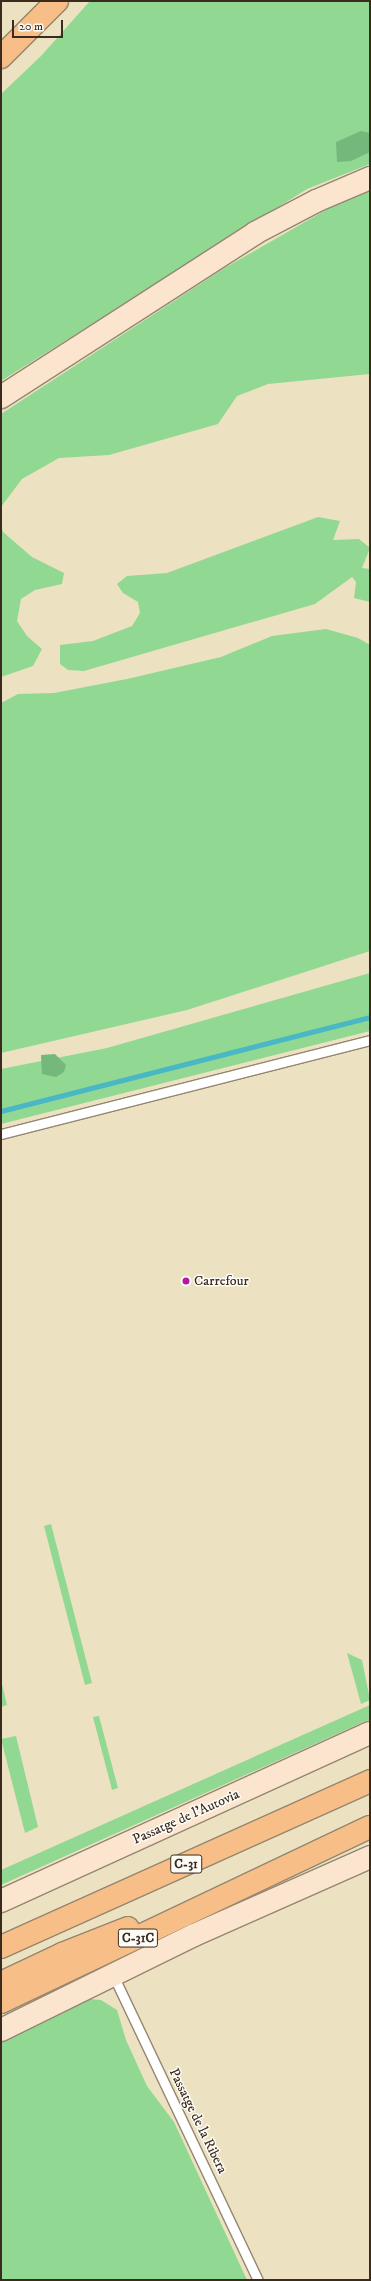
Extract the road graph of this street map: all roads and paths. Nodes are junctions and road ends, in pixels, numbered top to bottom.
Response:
1 (57, 1) edge
2 (1, 57) edge
3 (370, 178) edge
4 (1, 397) edge
5 (370, 1040) edge
6 (1, 1134) edge
7 (370, 1733) edge
8 (370, 1781) edge
9 (370, 1827) edge
10 (370, 1857) edge
11 (275, 1870) junction
12 (1, 1901) edge
13 (1, 1946) edge
14 (113, 1975) junction
15 (1, 1983) edge
16 (1, 2002) edge
17 (1, 2030) edge
18 (258, 2280) edge

1 - 2 highway
3 - 4 street
5 - 6 lane
7 - 12 street, Passatge de l'Autovia
8 - 13 highway, C-31
9 - 11 highway
10 - 14 street
11 - 15 highway
11 - 16 highway, C-31C
14 - 17 street
14 - 18 lane, Passatge de la Ribera

